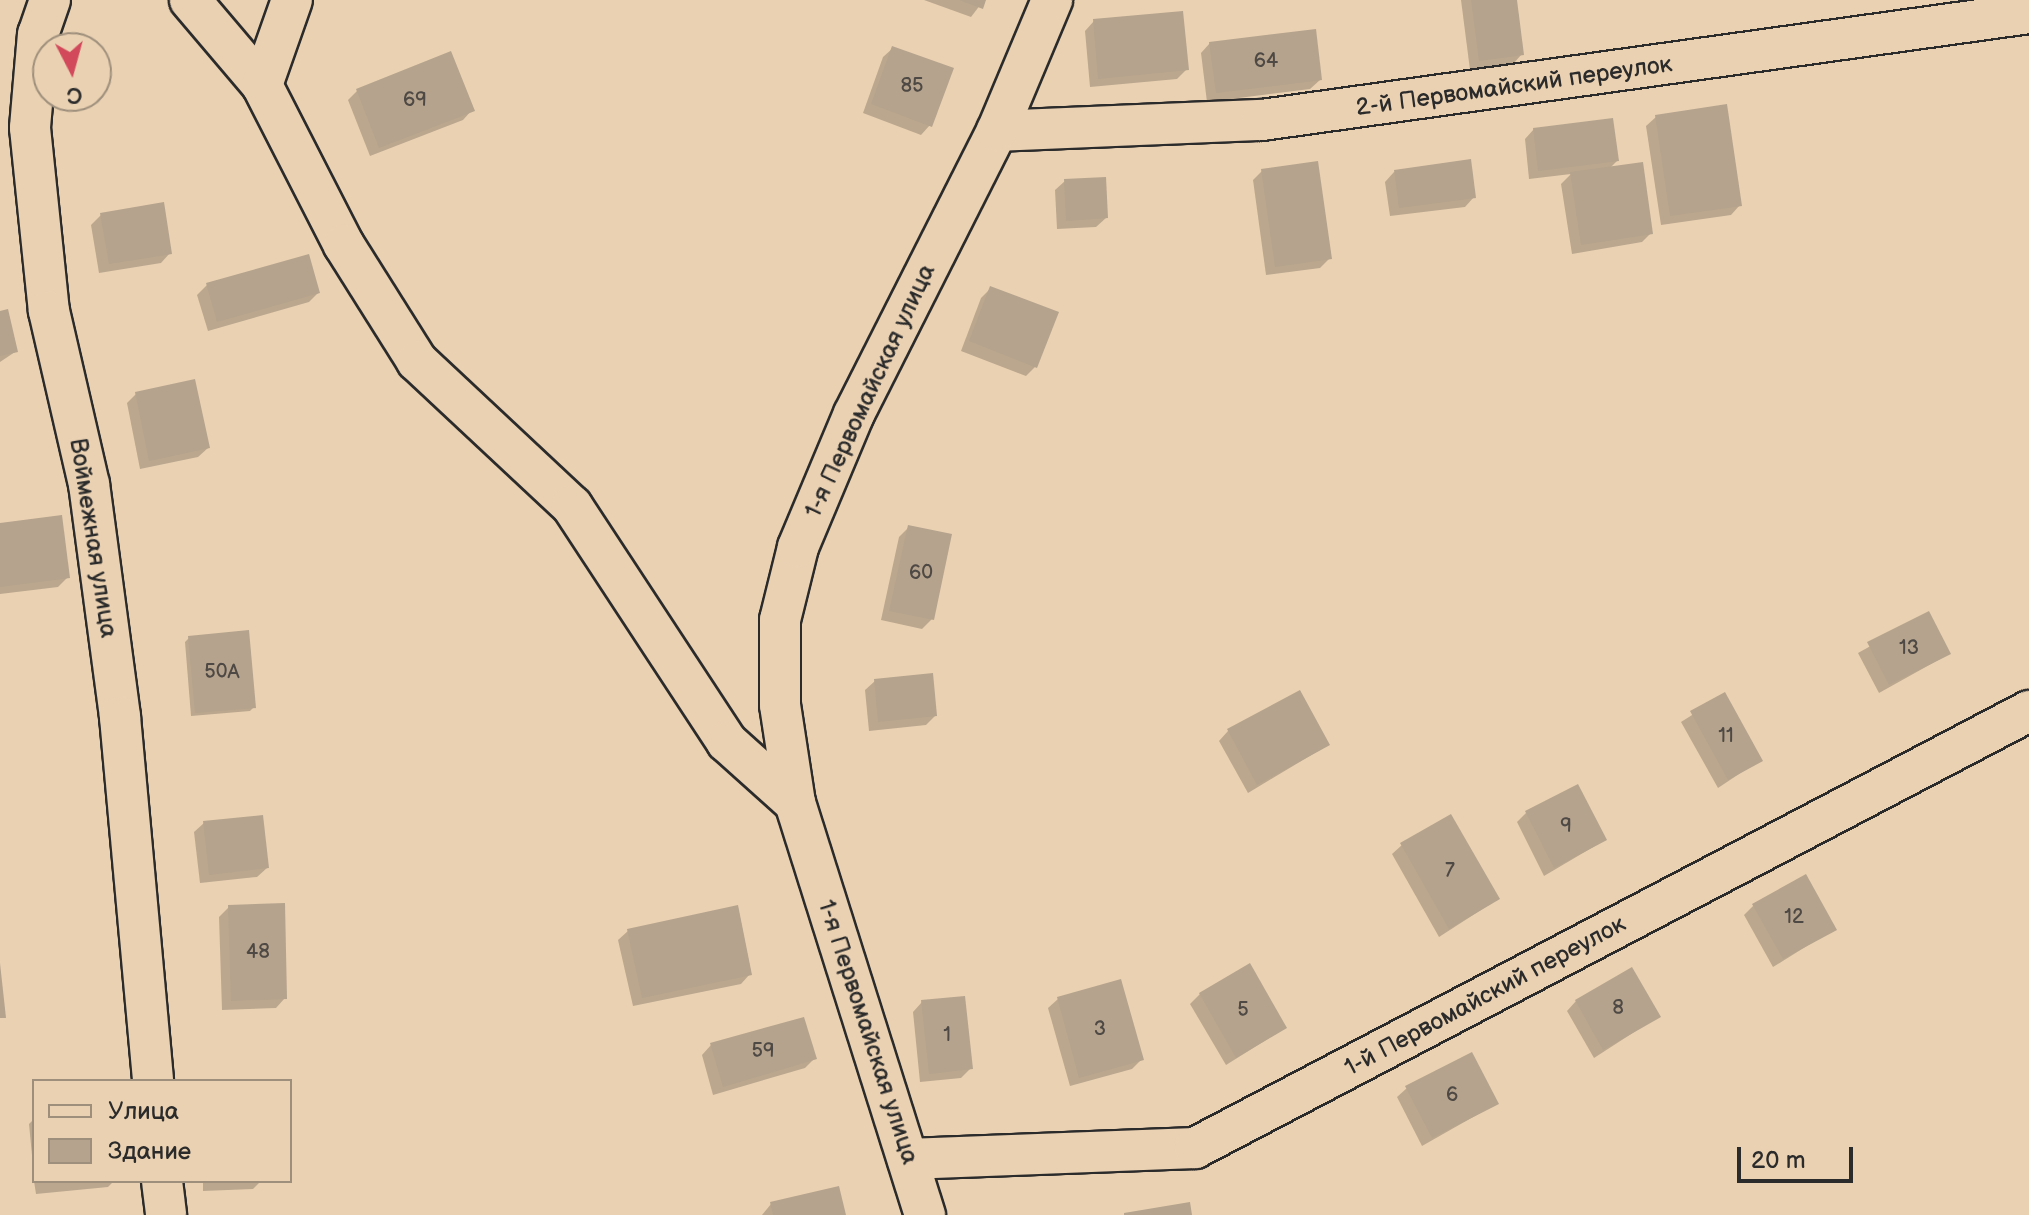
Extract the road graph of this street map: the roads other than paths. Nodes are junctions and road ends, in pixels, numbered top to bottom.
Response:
1 (50, 0) edge
2 (190, 0) edge
3 (292, 0) edge
4 (1052, 0) edge
5 (2029, 13) edge
6 (262, 85) junction
7 (997, 131) junction
8 (2029, 711) edge
9 (795, 803) junction
10 (153, 1079) edge
11 (908, 1159) junction
12 (162, 1183) edge
13 (166, 1215) edge
14 (925, 1215) edge

1 - 10 street, Воймежная улица
2 - 6 street
3 - 6 street
4 - 7 street, 1-я Первомайская улица
5 - 7 street, 2-й Первомайский переулок
6 - 9 street
7 - 9 street, 1-я Первомайская улица
8 - 11 street, 1-й Первомайский переулок
9 - 11 street, 1-я Первомайская улица
11 - 14 street, 1-я Первомайская улица
12 - 13 street

